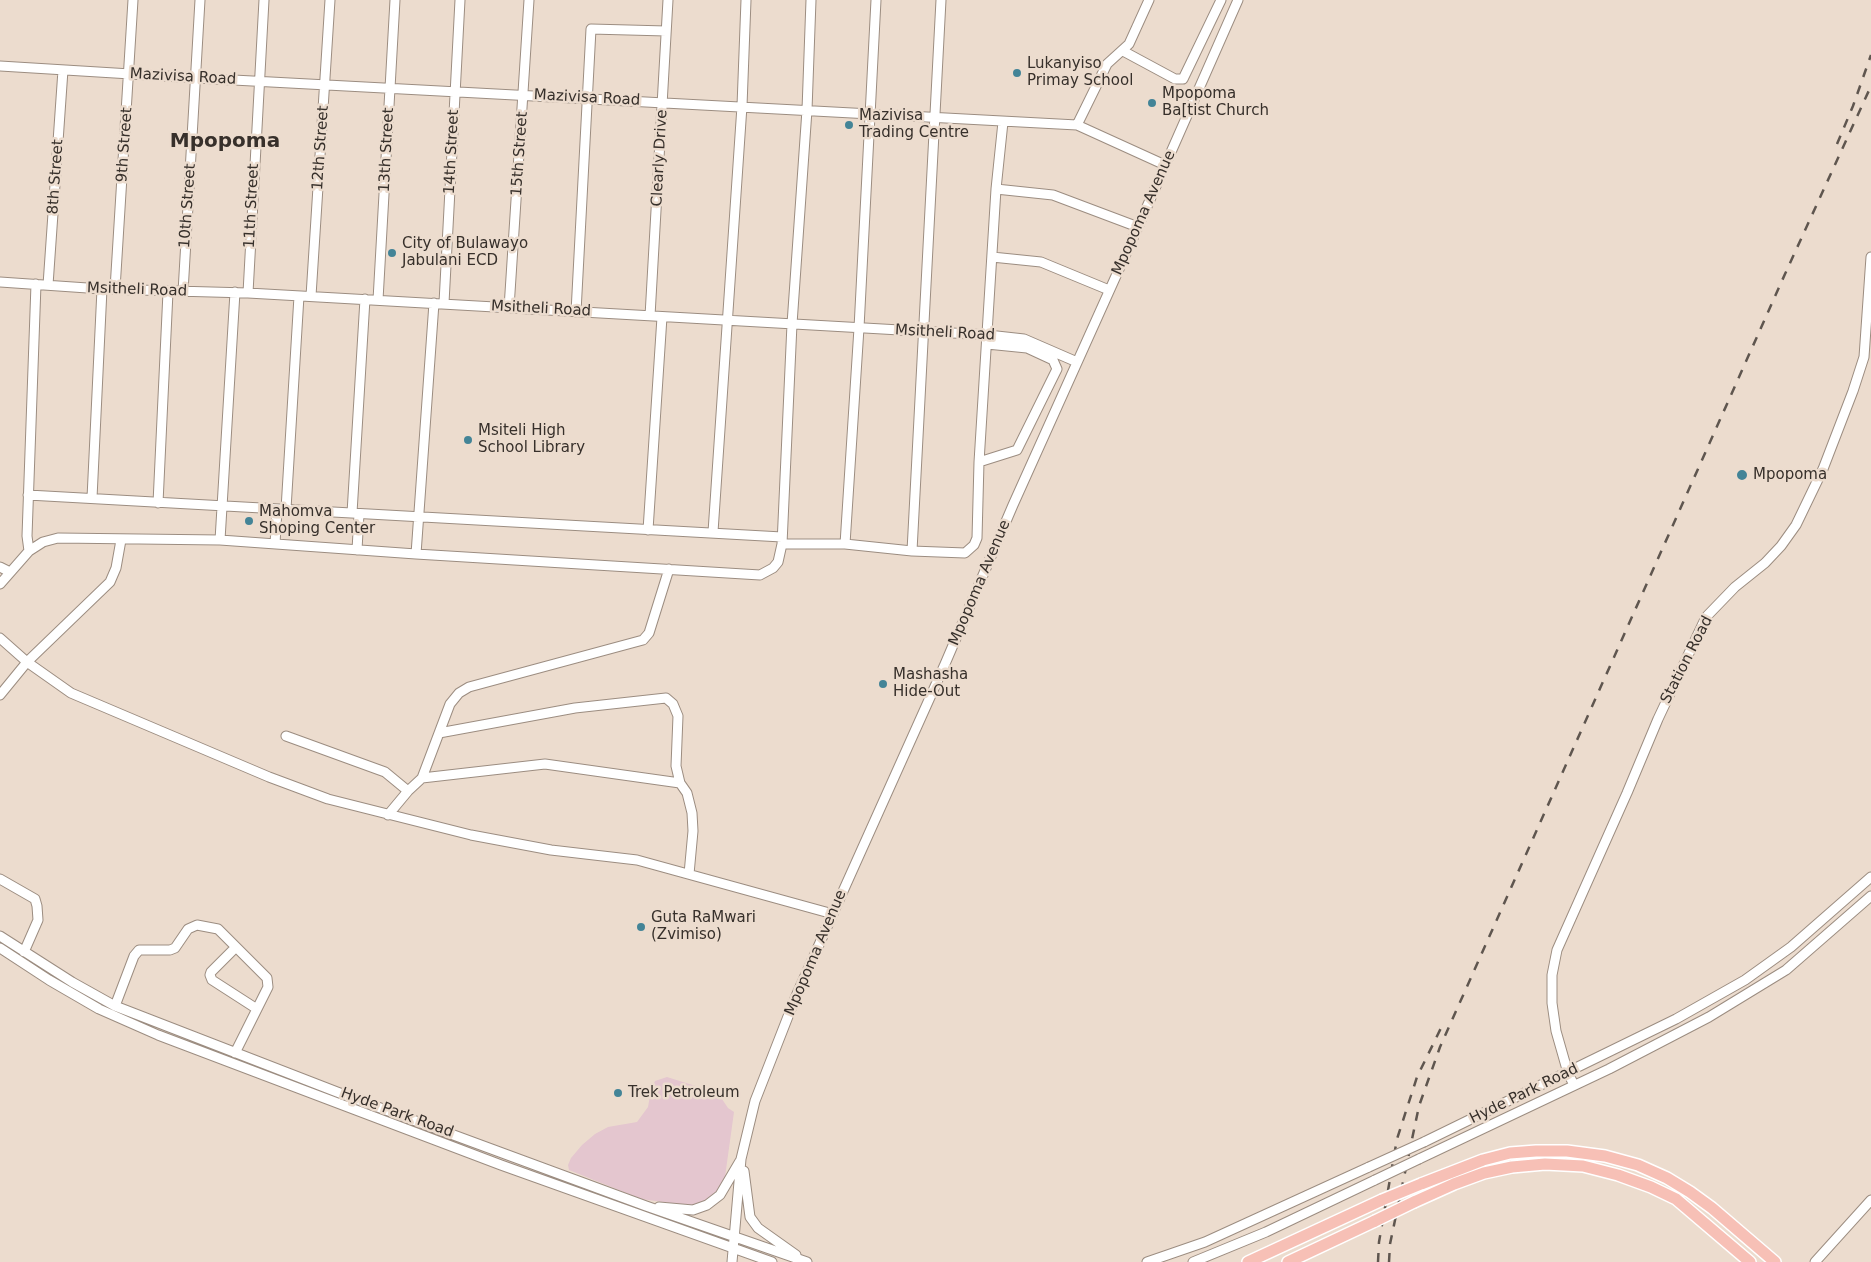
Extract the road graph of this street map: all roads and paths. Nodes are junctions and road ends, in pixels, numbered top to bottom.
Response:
1 (133, 0) edge
2 (200, 0) edge
3 (264, 0) edge
4 (330, 0) edge
5 (395, 0) edge
6 (460, 0) edge
7 (529, 0) edge
8 (668, 0) edge
9 (746, 0) edge
10 (811, 0) edge
11 (876, 0) edge
12 (942, 0) edge
13 (1149, 0) edge
14 (1221, 0) edge
15 (1238, 0) edge
16 (666, 31) junction
17 (1123, 51) junction
18 (0, 66) edge
19 (63, 70) junction
20 (130, 74) junction
21 (196, 78) junction
22 (260, 81) junction
23 (325, 84) junction
24 (390, 88) junction
25 (455, 92) junction
26 (524, 95) junction
27 (588, 99) junction
28 (663, 103) junction
29 (742, 106) junction
30 (807, 110) junction
31 (870, 114) junction
32 (935, 117) junction
33 (1003, 122) junction
34 (1077, 125) junction
35 (1165, 166) junction
36 (996, 190) junction
37 (1138, 227) junction
38 (992, 257) junction
39 (1871, 258) edge
40 (0, 282) edge
41 (36, 284) junction
42 (48, 285) junction
43 (102, 289) junction
44 (115, 289) junction
45 (1109, 290) junction
46 (168, 292) junction
47 (183, 292) junction
48 (235, 292) junction
49 (248, 292) junction
50 (299, 296) junction
51 (311, 296) junction
52 (365, 299) junction
53 (378, 300) junction
54 (434, 303) junction
55 (444, 303) junction
56 (510, 308) junction
57 (576, 312) junction
58 (650, 316) junction
59 (662, 317) junction
60 (728, 320) junction
61 (792, 324) junction
62 (858, 328) junction
63 (924, 332) junction
64 (987, 339) junction
65 (1077, 362) junction
66 (979, 462) junction
67 (28, 495) junction
68 (92, 498) junction
69 (158, 503) junction
70 (222, 507) junction
71 (282, 509) junction
72 (356, 514) junction
73 (418, 517) junction
74 (648, 530) junction
75 (714, 532) junction
76 (121, 540) junction
77 (220, 540) junction
78 (782, 540) junction
79 (275, 544) junction
80 (845, 544) junction
81 (357, 550) junction
82 (29, 551) junction
83 (912, 551) junction
84 (416, 554) junction
85 (0, 567) edge
86 (669, 570) junction
87 (10, 572) junction
88 (0, 584) edge
89 (0, 638) edge
90 (27, 662) junction
91 (0, 695) edge
92 (439, 733) junction
93 (286, 736) dead end
94 (422, 778) junction
95 (680, 783) junction
96 (408, 791) junction
97 (388, 815) junction
98 (690, 874) junction
99 (1871, 876) edge
100 (0, 879) edge
101 (1871, 896) edge
102 (833, 914) junction
103 (0, 936) edge
104 (236, 947) junction
105 (0, 948) edge
106 (24, 952) junction
107 (115, 1006) junction
108 (257, 1009) junction
109 (235, 1053) junction
110 (1568, 1073) junction
111 (1574, 1085) junction
112 (741, 1158) junction
113 (1871, 1200) edge
114 (646, 1206) junction
115 (733, 1237) junction
116 (733, 1249) junction
117 (732, 1262) edge
118 (772, 1262) edge
119 (805, 1262) edge
120 (1147, 1262) edge
121 (1193, 1262) edge
122 (1248, 1262) edge
123 (1288, 1262) edge
124 (1750, 1262) edge
125 (1775, 1262) edge
126 (1815, 1262) edge

1 - 20 street, 9th Street
2 - 21 street, 10th Street
3 - 22 street, 11th Street
4 - 23 street, 12th Street
5 - 24 street, 13th Street
6 - 25 street, 14th Street
7 - 26 street, 15th Street
8 - 16 street, Clearly Drive
9 - 29 street
10 - 30 street
11 - 31 street
12 - 32 street
13 - 17 street
14 - 17 street
15 - 35 street, Mpopoma Avenue
16 - 27 street
16 - 28 street, Clearly Drive
17 - 34 street
18 - 19 street, Mazivisa Road
19 - 20 street, Mazivisa Road
19 - 42 street, 8th Street
20 - 21 street, Mazivisa Road
20 - 44 street, 9th Street
21 - 22 street, Mazivisa Road
21 - 47 street, 10th Street
22 - 23 street, Mazivisa Road
22 - 49 street, 11th Street
23 - 24 street, Mazivisa Road
23 - 51 street, 12th Street
24 - 25 street, Mazivisa Road
24 - 53 street, 13th Street
25 - 26 street, Mazivisa Road
25 - 55 street, 14th Street
26 - 27 street, Mazivisa Road
26 - 56 street, 15th Street
27 - 28 street, Mazivisa Road
27 - 57 street
28 - 29 street, Mazivisa Road
28 - 58 street, Clearly Drive
29 - 30 street, Mazivisa Road
29 - 60 street
30 - 31 street, Mazivisa Road
30 - 61 street
31 - 32 street, Mazivisa Road
31 - 62 street
32 - 33 street, Mazivisa Road
32 - 63 street
33 - 34 street, Mazivisa Road
33 - 36 street
34 - 35 street, Mazivisa Road
35 - 37 street, Mpopoma Avenue
36 - 37 street
36 - 38 street
37 - 45 street, Mpopoma Avenue
38 - 45 street
38 - 64 street
39 - 110 street, Station Road
40 - 41 street, Msitheli Road
41 - 42 street, Msitheli Road
41 - 67 street
42 - 43 street, Msitheli Road
43 - 44 street, Msitheli Road
43 - 68 street
44 - 46 street, Msitheli Road
45 - 65 street, Mpopoma Avenue
46 - 47 street, Msitheli Road
46 - 69 street
47 - 48 street, Msitheli Road
48 - 49 street, Msitheli Road
48 - 70 street
49 - 50 street, Msitheli Road
50 - 51 street, Msitheli Road
50 - 71 street
51 - 52 street, Msitheli Road
52 - 53 street, Msitheli Road
52 - 72 street
53 - 54 street, Msitheli Road
54 - 55 street, Msitheli Road
54 - 73 street
55 - 56 street, Msitheli Road
56 - 57 street, Msitheli Road
57 - 58 street, Msitheli Road
58 - 59 street, Msitheli Road
59 - 60 street, Msitheli Road
59 - 74 street
60 - 61 street, Msitheli Road
60 - 75 street
61 - 62 street, Msitheli Road
61 - 78 street
62 - 63 street, Msitheli Road
62 - 80 street
63 - 64 street, Msitheli Road
63 - 83 street
64 - 65 street, Msitheli Road
64 - 66 street
64 - 66 street
65 - 102 street, Mpopoma Avenue
66 - 83 street
67 - 68 street
67 - 82 street
68 - 69 street
69 - 70 street
70 - 71 street
70 - 77 street
71 - 72 street
71 - 79 street
72 - 73 street
72 - 81 street
73 - 74 street
73 - 84 street
74 - 75 street
75 - 78 street
76 - 77 street
76 - 82 street
76 - 90 street
77 - 79 street
78 - 80 street
78 - 86 street
79 - 81 street
80 - 83 street
81 - 84 street
82 - 87 street
84 - 86 street
85 - 87 street
86 - 92 street
87 - 88 street
89 - 90 street
90 - 91 street
90 - 97 street
92 - 94 street
92 - 95 street
93 - 96 street
94 - 95 street
94 - 96 street
95 - 98 street
96 - 97 street
97 - 98 street
98 - 102 street
99 - 110 street, Hyde Park Road
100 - 106 street
101 - 111 street, Hyde Park Road
102 - 112 street, Mpopoma Avenue
103 - 106 street, Hyde Park Road
104 - 107 street
104 - 108 street
104 - 108 street
105 - 116 street, Hyde Park Road
106 - 107 street, Hyde Park Road
107 - 109 street, Hyde Park Road
108 - 109 street
109 - 114 street, Hyde Park Road
110 - 111 street, Station Road
110 - 120 street, Hyde Park Road, bridge
111 - 121 street, Hyde Park Road, bridge
112 - 114 street
112 - 115 street, Mpopoma Avenue
112 - 119 street
113 - 126 street
114 - 115 street, Hyde Park Road
115 - 116 street, Mpopoma Avenue
115 - 119 street, Hyde Park Road
116 - 117 street, Mpopoma Avenue
116 - 118 street, Hyde Park Road
122 - 125 main road, bridge
123 - 124 main road, bridge

